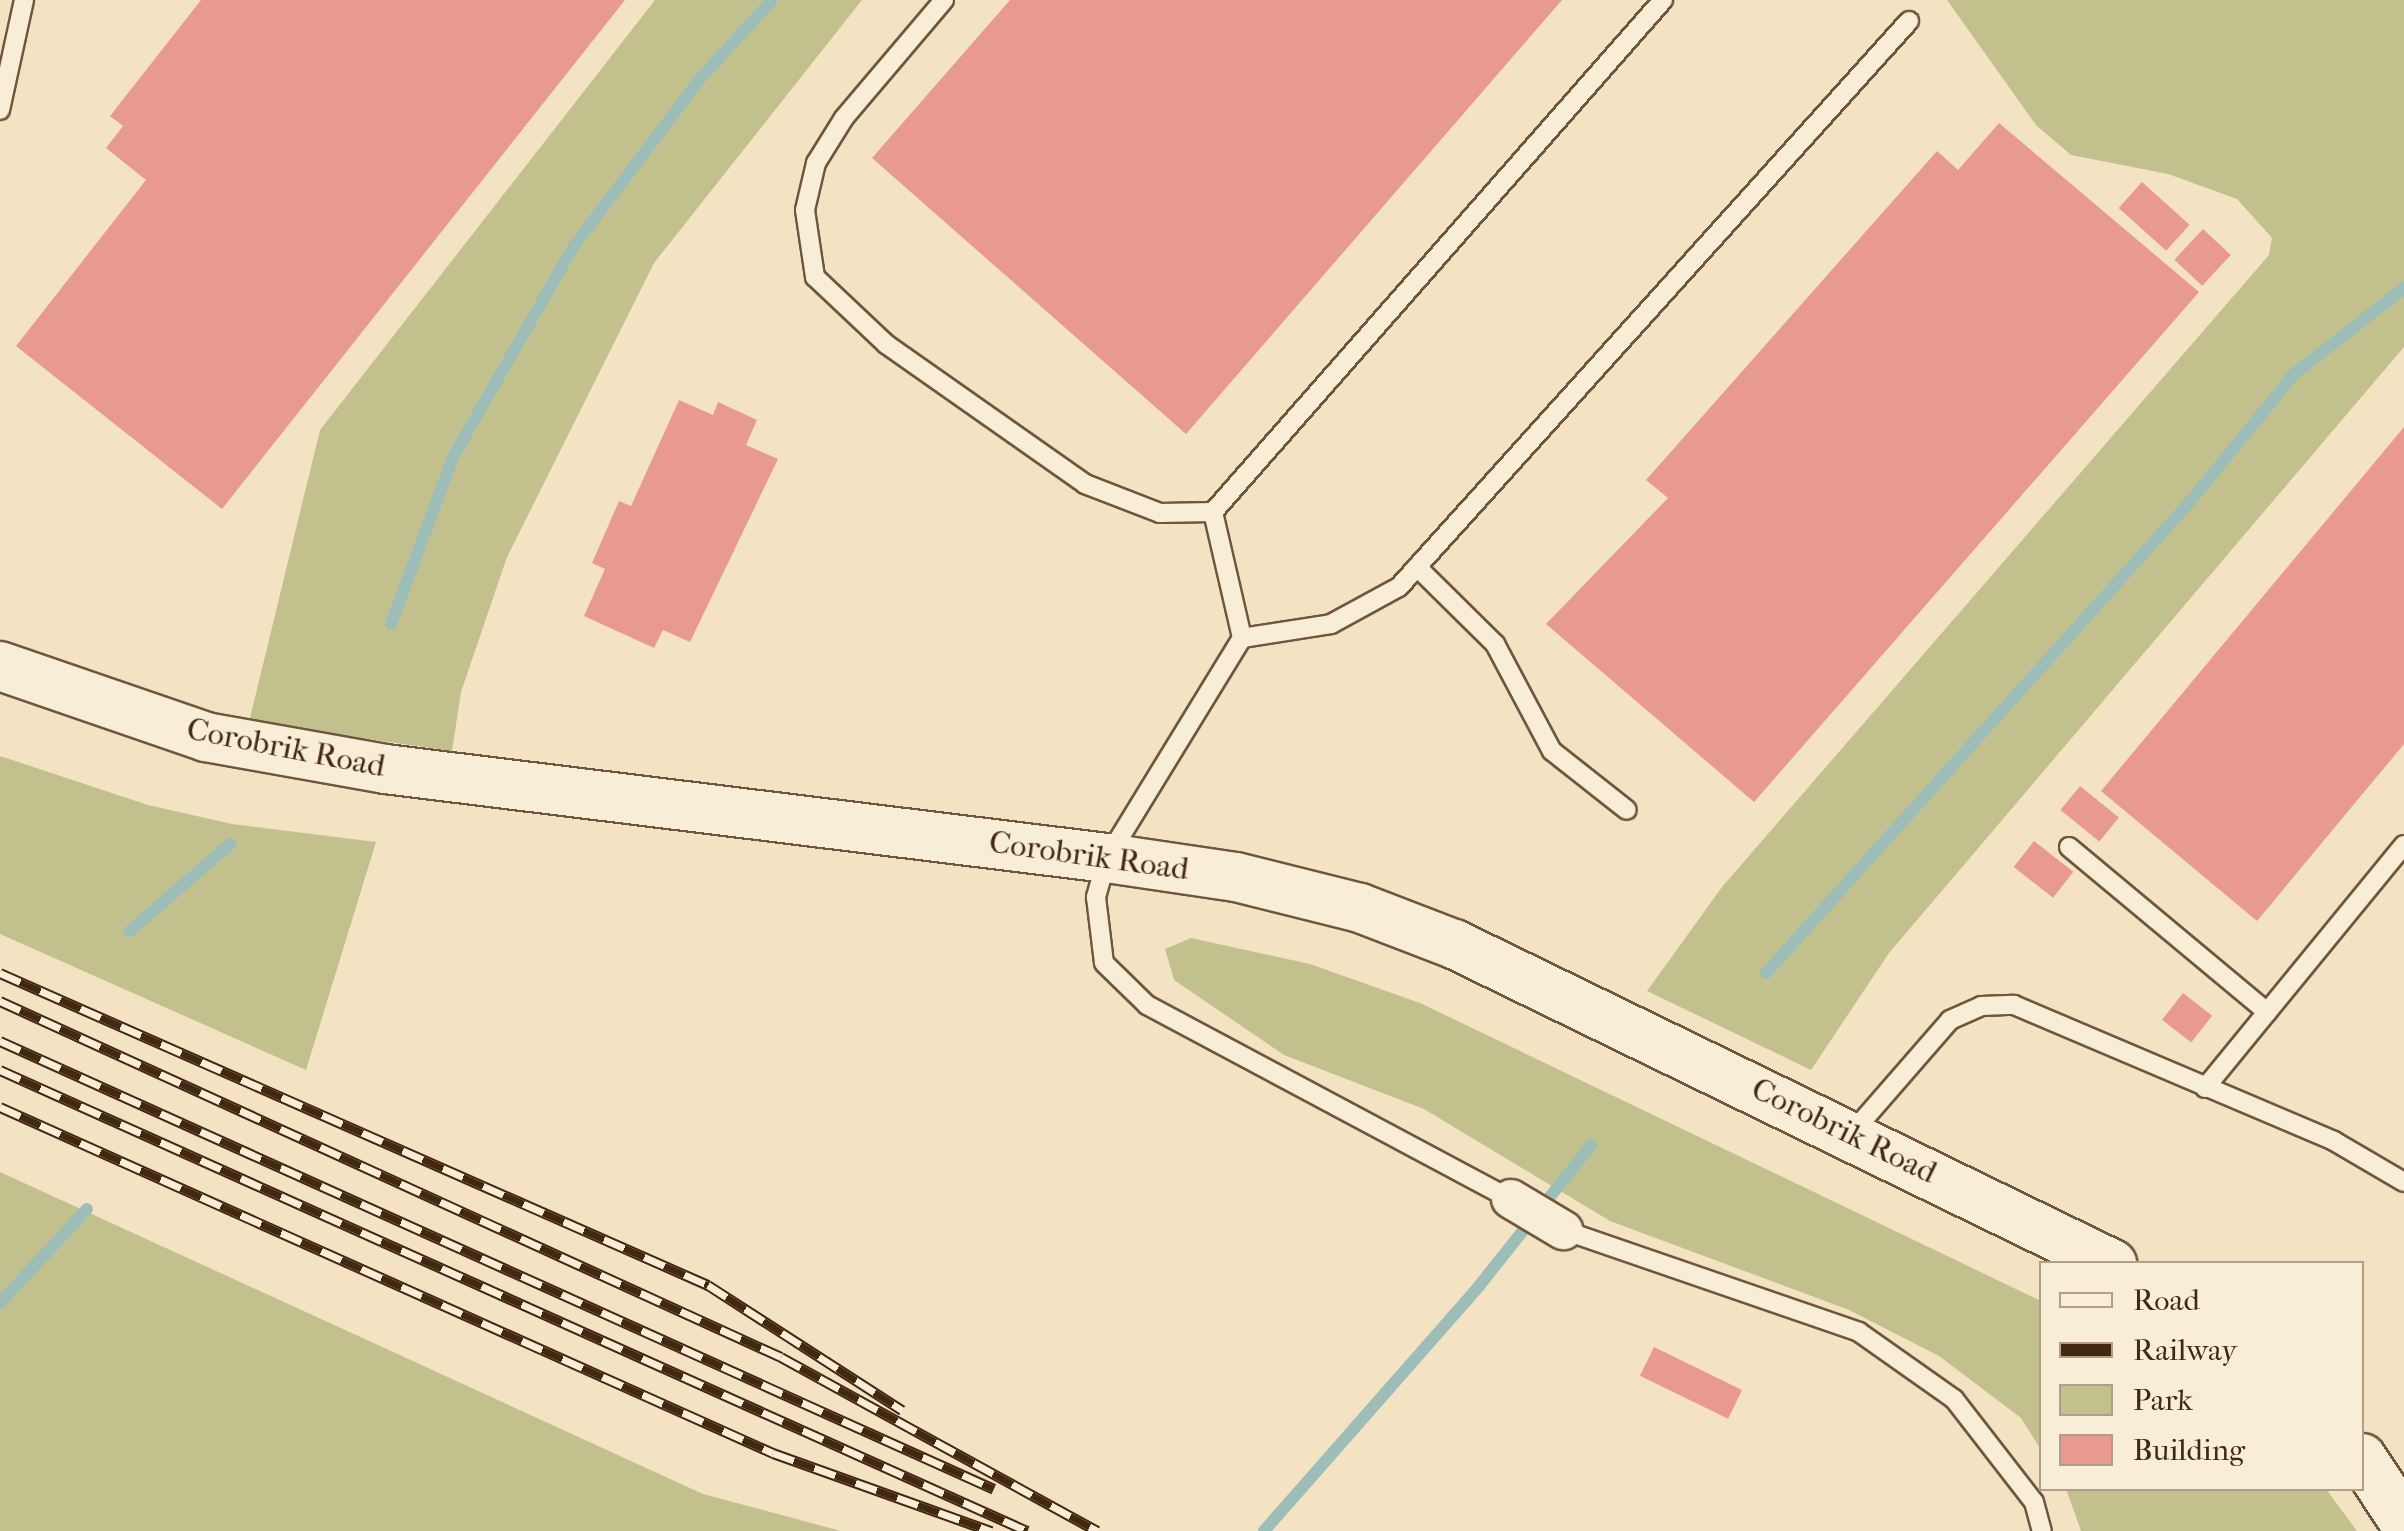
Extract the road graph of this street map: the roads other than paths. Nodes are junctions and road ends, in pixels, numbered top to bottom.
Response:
1 (24, 0) edge
2 (944, 0) edge
3 (1663, 0) edge
4 (1909, 21) dead end
5 (0, 110) edge
6 (1213, 512) junction
7 (1417, 567) junction
8 (1242, 638) junction
9 (0, 666) edge
10 (1628, 810) dead end
11 (2404, 845) edge
12 (2068, 847) dead end
13 (1108, 858) junction
14 (2267, 1012) junction
15 (2205, 1088) junction
16 (1850, 1134) junction
17 (2404, 1182) edge
18 (1511, 1199) joint
19 (1563, 1230) joint
20 (2106, 1261) edge
21 (2364, 1461) edge
22 (2404, 1522) edge
23 (2042, 1531) edge

1 - 5 lane
2 - 6 lane
3 - 6 lane
4 - 7 lane
6 - 8 lane
7 - 8 lane
7 - 10 lane
8 - 13 lane
9 - 13 street, Corobrik Road
11 - 14 lane
12 - 14 lane
13 - 16 street, Corobrik Road
13 - 18 lane
14 - 15 lane
15 - 16 lane
15 - 17 lane
16 - 20 street, Corobrik Road
18 - 19 street
19 - 23 lane
21 - 22 street

